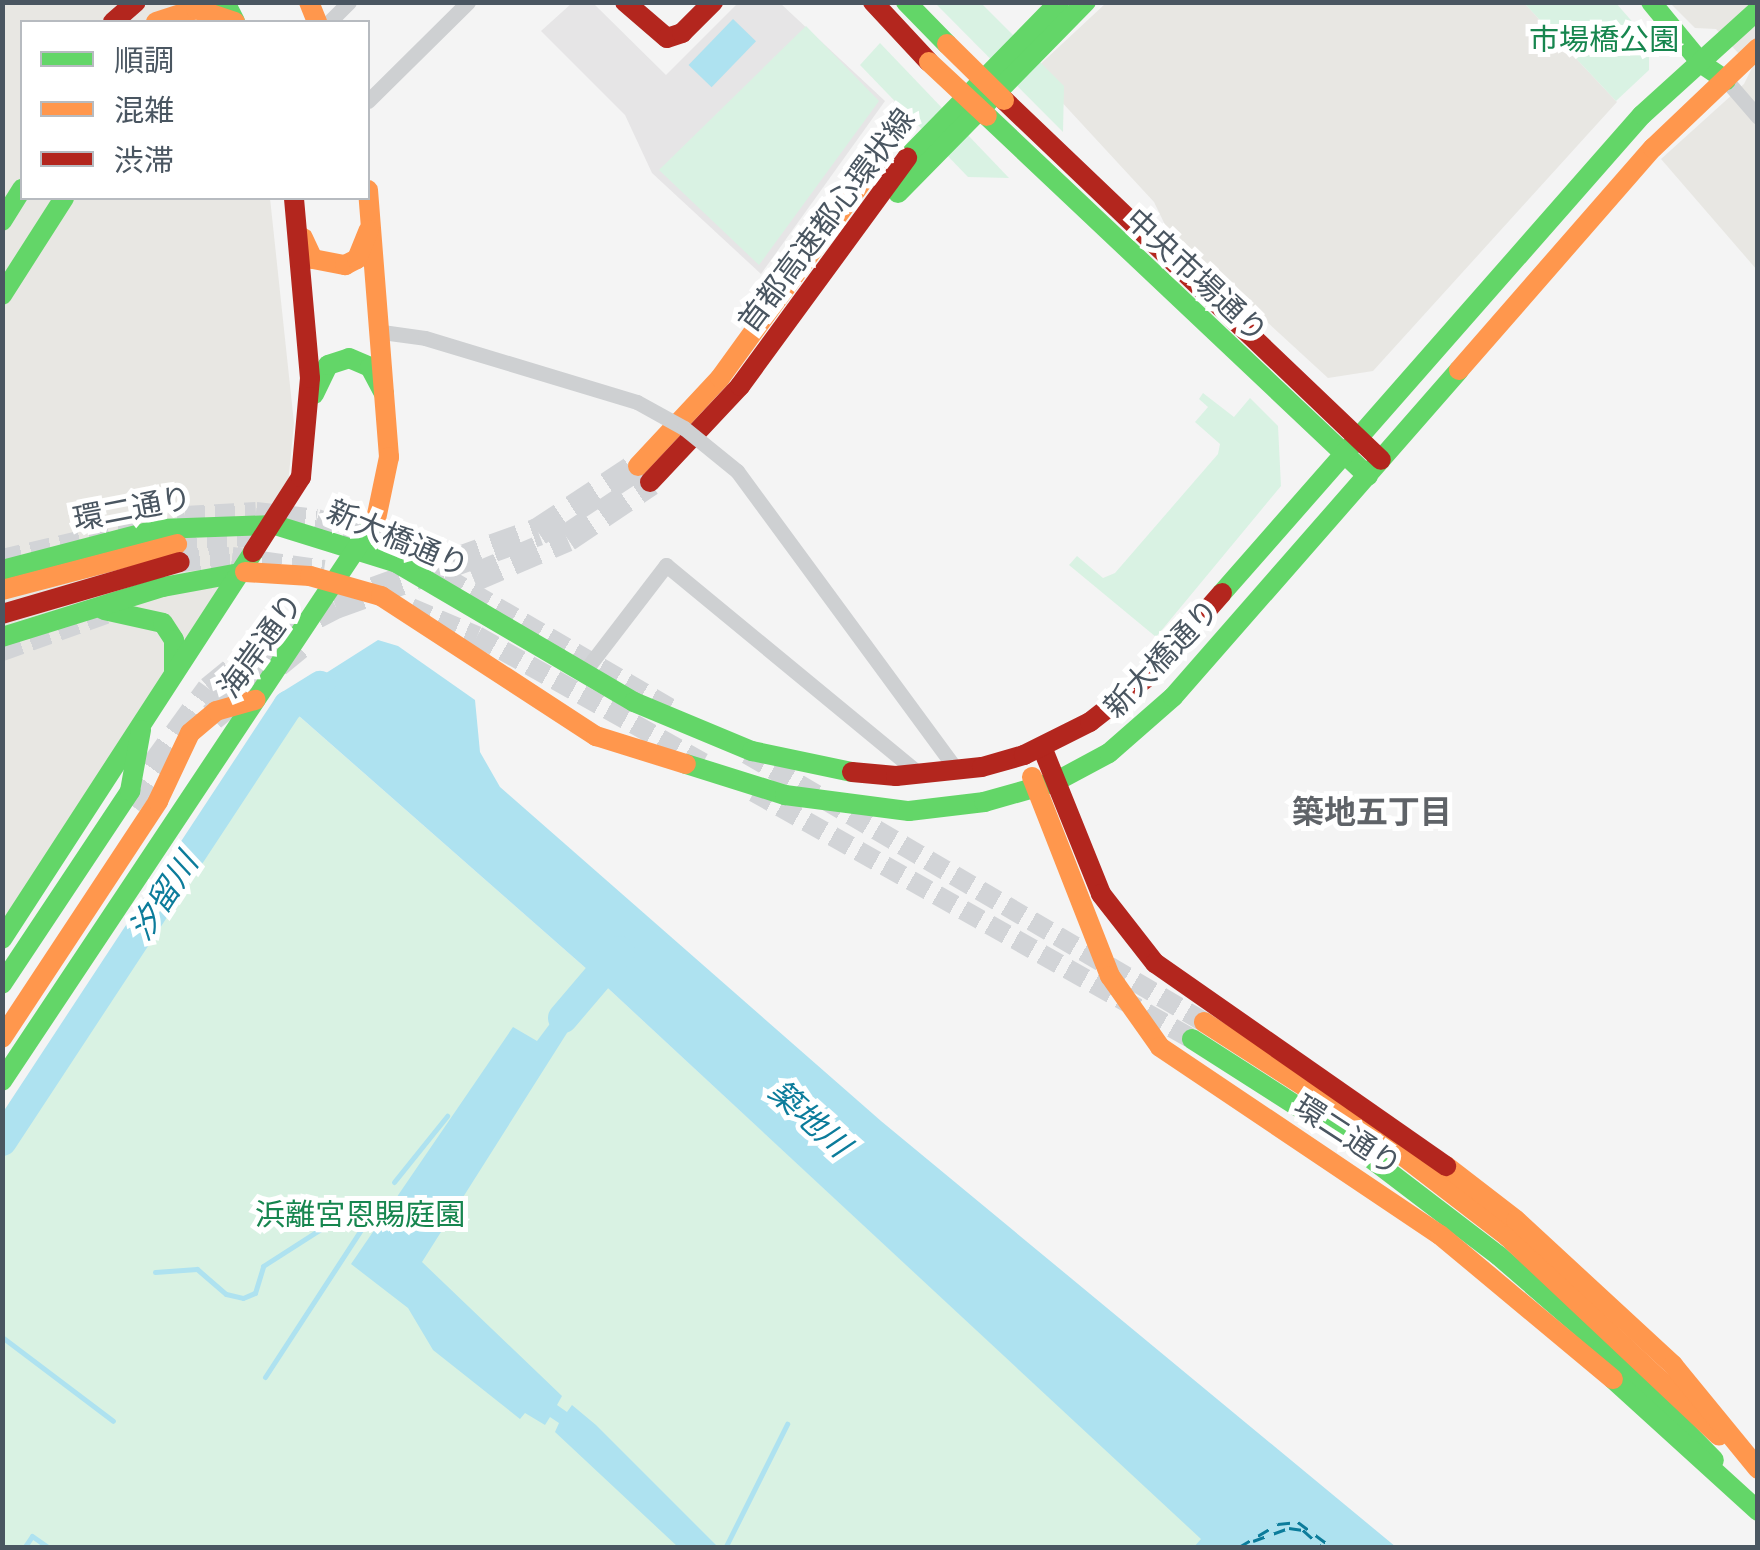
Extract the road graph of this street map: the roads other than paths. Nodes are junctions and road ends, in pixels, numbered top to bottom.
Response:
1 (136, 2) edge
2 (349, 2) edge
3 (468, 2) edge
4 (625, 2) edge
5 (712, 2) edge
6 (873, 2) edge
7 (906, 2) edge
8 (1032, 2) edge
9 (1059, 2) edge
10 (1086, 2) edge
11 (1651, 2) edge
12 (1758, 10) edge
13 (115, 20) edge
14 (162, 20) edge
15 (229, 20) edge
16 (331, 20) edge
17 (1758, 48) edge
18 (1702, 64) junction
19 (1726, 80) junction
20 (370, 98) edge
21 (1758, 116) edge
22 (20, 193) edge
23 (63, 200) edge
24 (294, 200) edge
25 (369, 200) edge
26 (371, 216) junction
27 (2, 221) edge
28 (298, 225) junction
29 (2, 295) edge
30 (802, 303) junction
31 (382, 332) junction
32 (387, 402) junction
33 (310, 407) junction
34 (1351, 446) junction
35 (1375, 468) junction
36 (275, 525) junction
37 (365, 550) junction
38 (2, 570) edge
39 (246, 572) junction
40 (344, 583) junction
41 (2, 590) edge
42 (87, 610) junction
43 (408, 610) junction
44 (2, 614) edge
45 (310, 626) junction
46 (2, 638) edge
47 (584, 672) junction
48 (168, 690) junction
49 (255, 700) junction
50 (141, 730) junction
51 (1033, 751) junction
52 (957, 771) junction
53 (921, 775) junction
54 (1046, 785) junction
55 (134, 803) junction
56 (2, 939) edge
57 (2, 984) edge
58 (2, 994) edge
59 (2, 1028) edge
60 (2, 1038) edge
61 (2, 1082) edge
62 (1758, 1470) edge
63 (1750, 1504) edge

1 - 13 main road
2 - 16 street
3 - 20 street
4 - 5 main road
6 - 34 main road, 中央市場通り, bridge
7 - 34 main road, 中央市場通り, bridge
8 - 30 main road, 首都高速都心環状線
9 - 30 main road, 首都高速都心環状線
10 - 30 main road
11 - 18 main road
12 - 18 main road, 新大橋通り
14 - 15 main road
17 - 19 main road, 新大橋通り
18 - 19 main road
18 - 34 main road, 新大橋通り
19 - 21 street
19 - 35 main road, 新大橋通り
22 - 27 main road
23 - 29 main road
24 - 28 main road, 海岸通り
25 - 26 main road, 海岸通り
26 - 28 main road
26 - 31 main road, 海岸通り
28 - 33 main road, 海岸通り
31 - 32 main road, 海岸通り
31 - 52 street, bridge
32 - 33 main road
32 - 37 main road, 海岸通り
33 - 36 main road, 海岸通り
34 - 35 main road, 中央市場通り
34 - 51 main road, 新大橋通り
35 - 54 main road, 新大橋通り
36 - 37 main road, 新大橋通り
36 - 38 main road, 環二通り
36 - 39 main road, 海岸通り
37 - 40 main road, 海岸通り
37 - 47 main road, 新大橋通り
39 - 40 main road, 新大橋通り
39 - 42 main road
39 - 48 main road, 海岸通り
40 - 43 main road, 新大橋通り
40 - 45 main road, 海岸通り
41 - 44 main road
42 - 46 main road
42 - 48 main road
43 - 45 main road
43 - 54 main road, 新大橋通り
45 - 49 main road, 海岸通り
47 - 53 main road, 新大橋通り
47 - 53 street
48 - 50 main road, 海岸通り
49 - 60 main road
49 - 61 main road, 海岸通り
50 - 55 main road
50 - 56 main road, 海岸通り
51 - 52 main road, 新大橋通り
51 - 54 main road, 環二通り
52 - 53 main road, 新大橋通り
54 - 62 main road, 環二通り
54 - 63 main road, 環二通り
55 - 57 main road
55 - 58 main road
55 - 59 main road
62 - 63 main road, 環二通り

